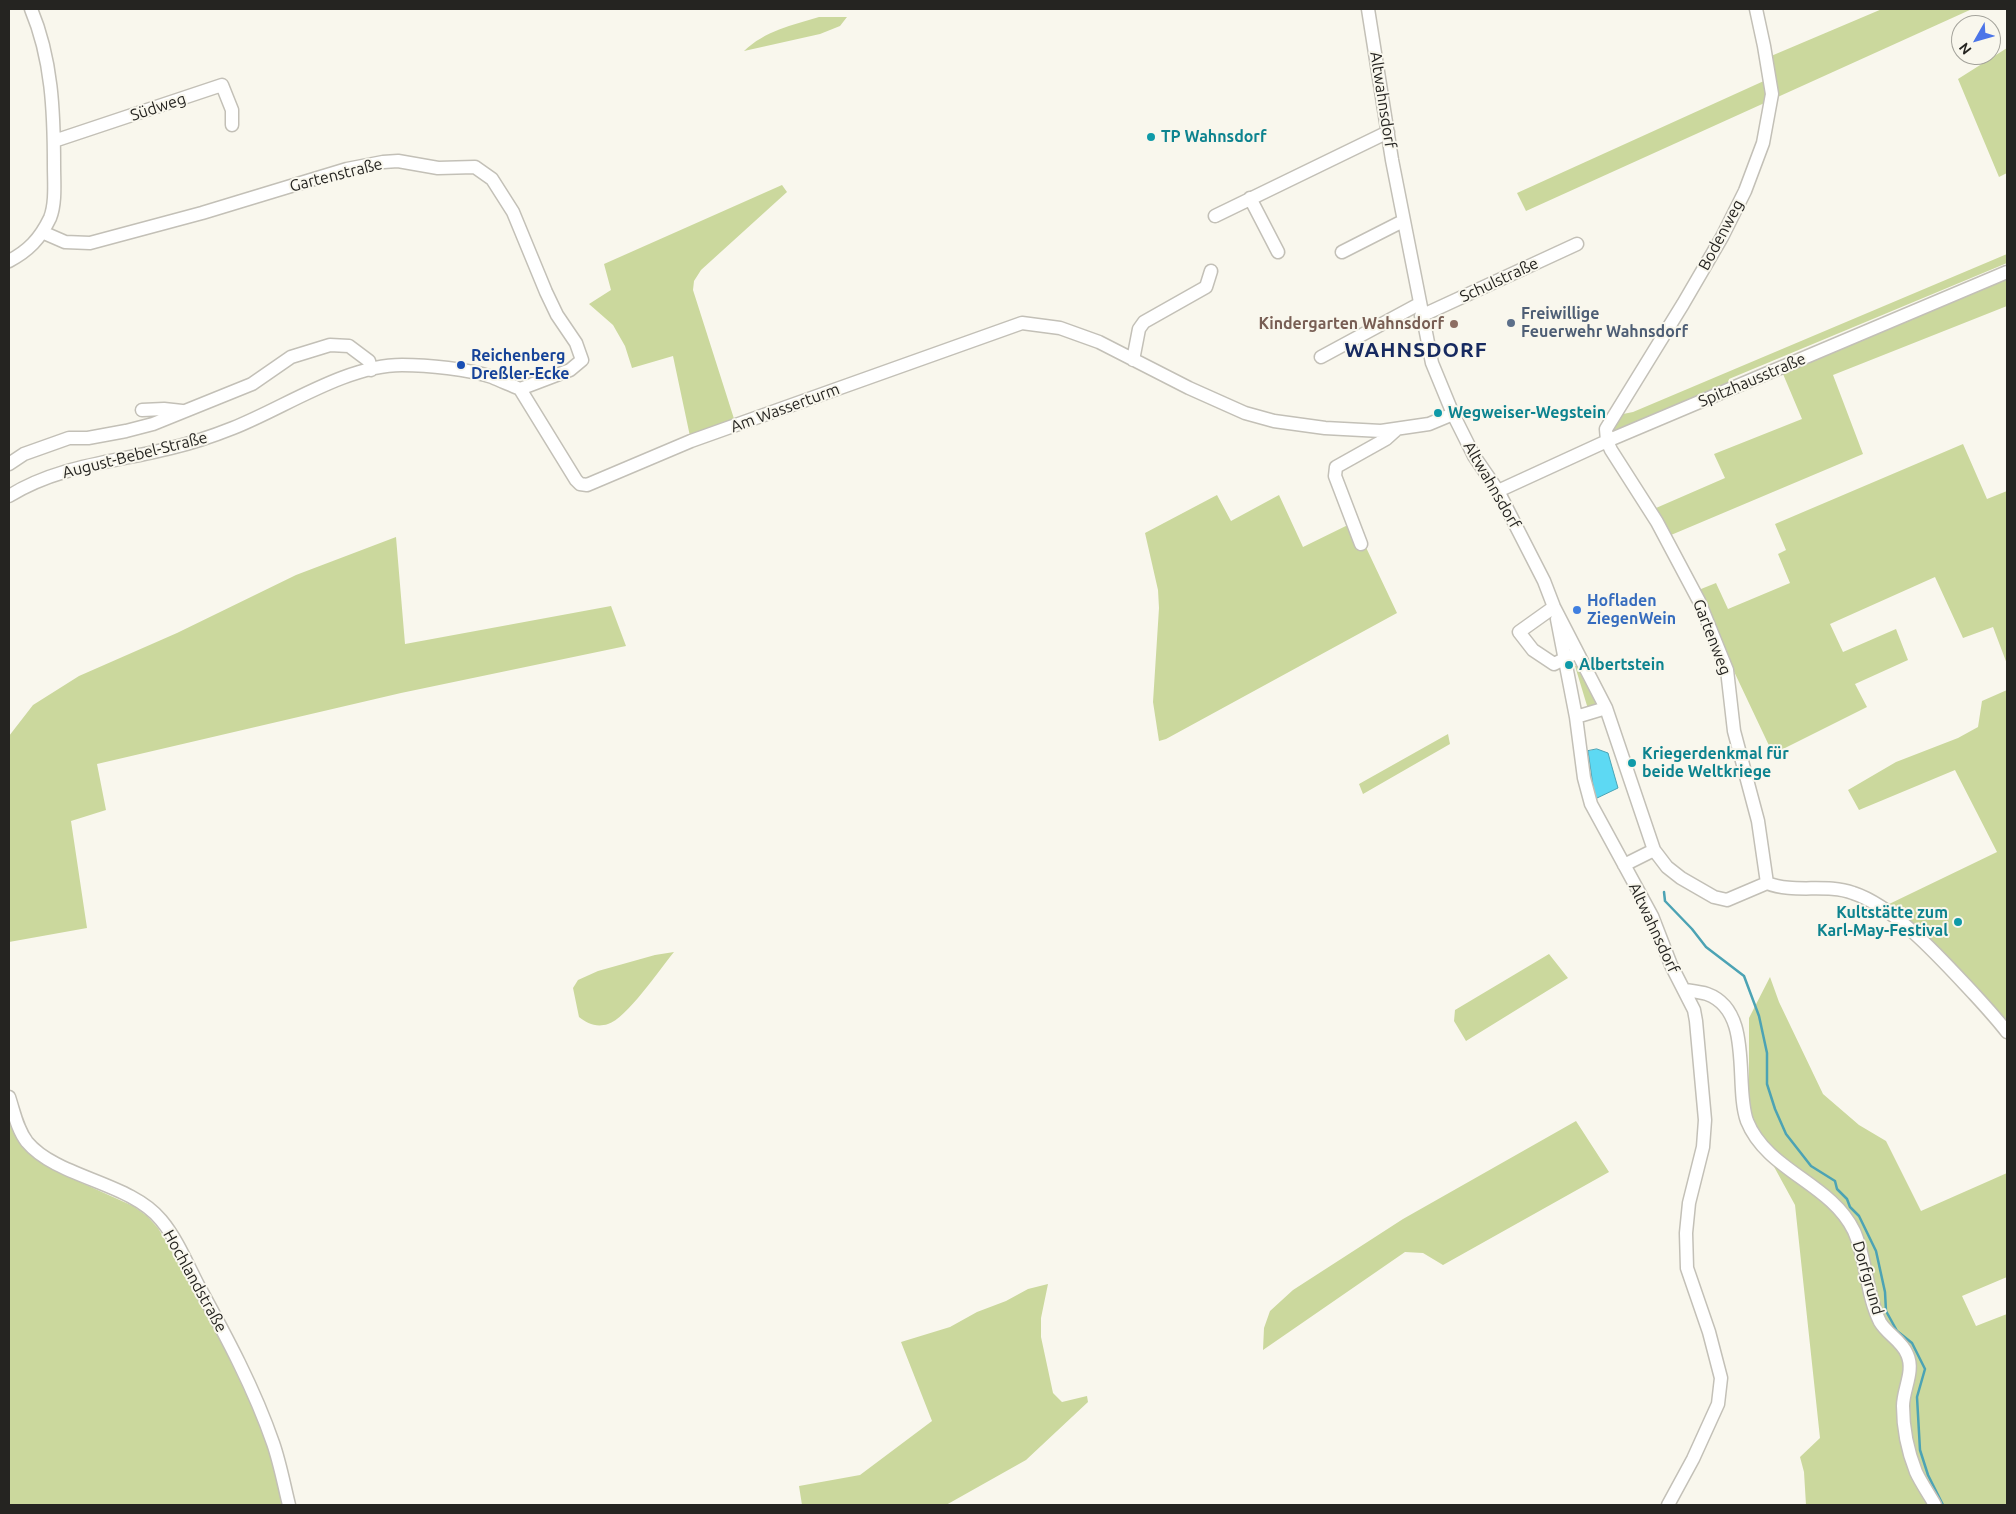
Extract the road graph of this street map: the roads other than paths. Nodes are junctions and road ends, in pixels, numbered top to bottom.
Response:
1 (31, 9) edge
2 (1368, 9) edge
3 (1756, 9) edge
4 (232, 125) dead end
5 (1388, 132) junction
6 (54, 141) junction
7 (1250, 198) junction
8 (1215, 216) dead end
9 (1403, 221) junction
10 (42, 232) junction
11 (1577, 244) dead end
12 (1278, 252) dead end
13 (1342, 252) dead end
14 (9, 262) edge
15 (1211, 271) dead end
16 (2007, 272) edge
17 (1420, 310) junction
18 (1321, 357) dead end
19 (1133, 360) junction
20 (371, 370) junction
21 (520, 389) junction
22 (142, 410) dead end
23 (182, 411) junction
24 (1453, 414) junction
25 (1396, 430) junction
26 (1607, 440) junction
27 (9, 464) edge
28 (1498, 491) junction
29 (9, 495) edge
30 (1361, 544) dead end
31 (1554, 607) junction
32 (1579, 653) junction
33 (1564, 659) junction
34 (1606, 708) junction
35 (1576, 717) junction
36 (1654, 850) junction
37 (1624, 866) junction
38 (1767, 883) junction
39 (1685, 990) junction
40 (2007, 1032) edge
41 (9, 1096) edge
42 (289, 1505) edge
43 (1668, 1505) edge
44 (1935, 1505) edge

1 - 6 street
2 - 5 street, Altwahnsdorf
3 - 26 street, Bodenweg
4 - 6 street, Südweg
5 - 7 street
5 - 9 street, Altwahnsdorf
6 - 10 street
7 - 8 street
7 - 12 street
9 - 13 street
9 - 17 street, Altwahnsdorf
10 - 14 street
10 - 21 street, Gartenstraße
11 - 17 street, Schulstraße
15 - 19 street
16 - 26 street, Spitzhausstraße
17 - 18 street
17 - 24 street, Altwahnsdorf
19 - 21 street, Am Wasserturm
19 - 25 street
20 - 21 street, August-Bebel-Straße
20 - 23 street, August-Bebel-Straße
20 - 29 street, August-Bebel-Straße
22 - 23 street, August-Bebel-Straße
23 - 27 street, August-Bebel-Straße
24 - 25 street
24 - 28 street, Altwahnsdorf
25 - 30 street
26 - 28 street, Spitzhausstraße
26 - 38 street, Gartenweg
28 - 31 street, Altwahnsdorf
31 - 32 street, Altwahnsdorf
31 - 33 street, Altwahnsdorf
31 - 33 street
32 - 33 street
32 - 34 street, Altwahnsdorf
33 - 35 street, Altwahnsdorf
34 - 35 street
34 - 36 street, Altwahnsdorf
35 - 37 street, Altwahnsdorf
36 - 37 street, Altwahnsdorf
36 - 38 street
37 - 39 street, Altwahnsdorf
38 - 40 street
39 - 43 street, Altwahnsdorf
39 - 44 street, Dorfgrund
41 - 42 street, Hochlandstraße

